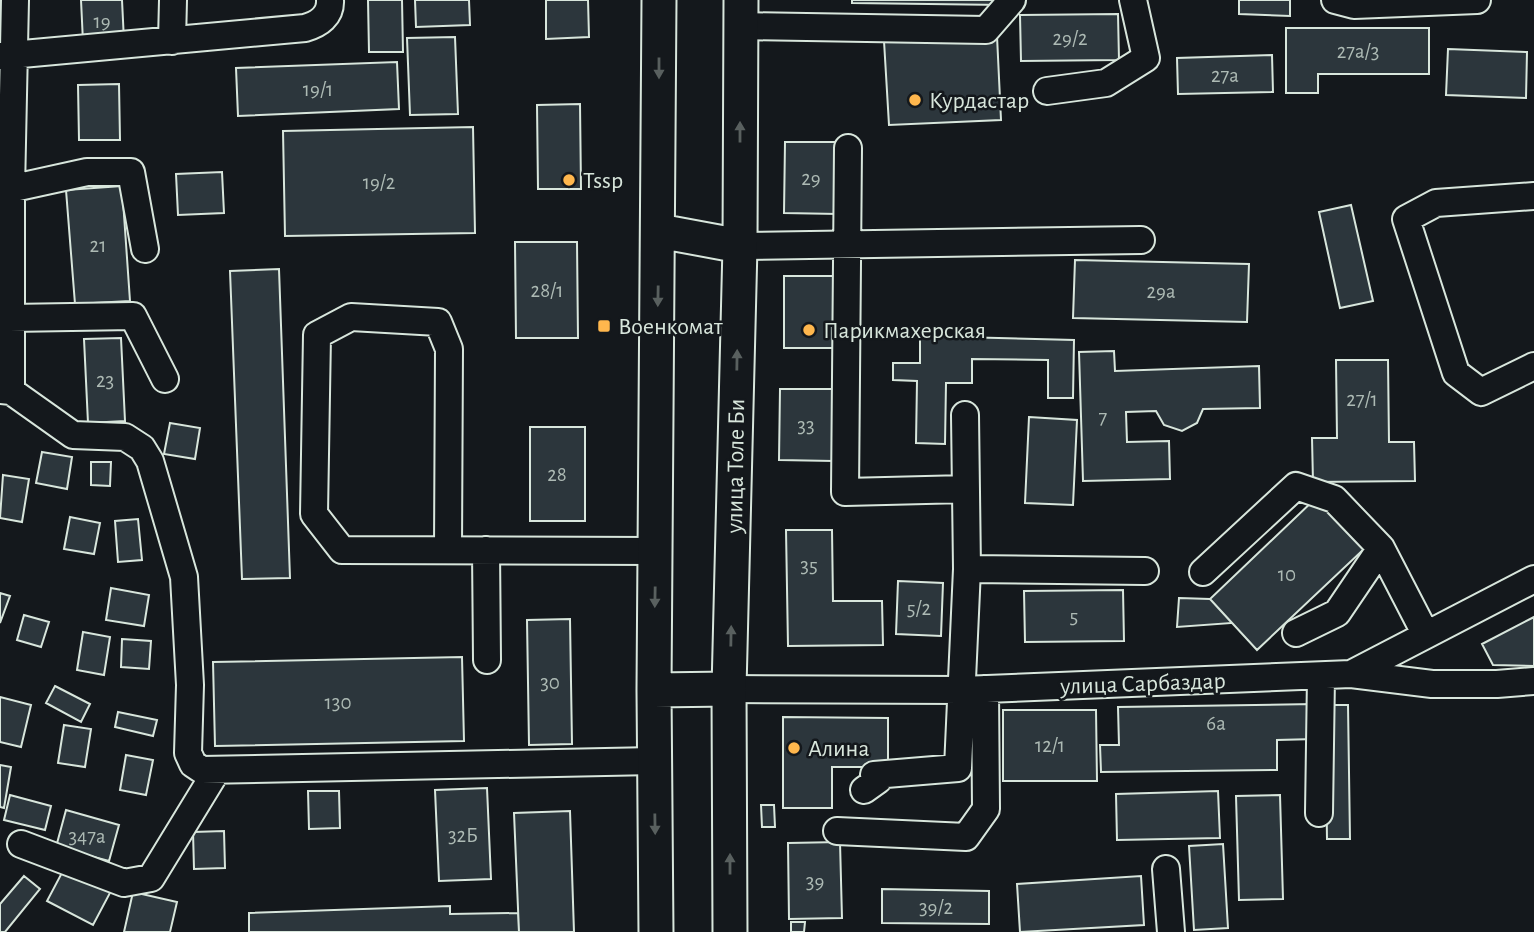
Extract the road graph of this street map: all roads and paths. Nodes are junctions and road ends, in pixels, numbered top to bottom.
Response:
1 (15, 0) edge
2 (173, 0) edge
3 (330, 0) edge
4 (659, 0) edge
5 (1012, 0) edge
6 (1133, 0) edge
7 (1335, 0) edge
8 (1477, 0) edge
9 (741, 13) edge
10 (172, 41) junction
11 (7, 56) edge
12 (1047, 91) dead end
13 (848, 148) dead end
14 (5, 191) edge
15 (1534, 196) edge
16 (659, 230) junction
17 (1141, 240) dead end
18 (848, 244) junction
19 (740, 246) junction
20 (145, 249) dead end
21 (10, 318) junction
22 (1534, 366) edge
23 (165, 379) dead end
24 (6, 390) edge
25 (965, 415) dead end
26 (966, 489) junction
27 (1381, 548) junction
28 (448, 550) junction
29 (486, 550) junction
30 (656, 551) junction
31 (967, 569) junction
32 (1145, 571) dead end
33 (1203, 572) dead end
34 (1534, 579) edge
35 (1296, 634) dead end
36 (1426, 635) junction
37 (487, 660) dead end
38 (1351, 674) junction
39 (1321, 676) junction
40 (1534, 681) edge
41 (729, 689) junction
42 (973, 689) junction
43 (654, 690) junction
44 (654, 761) junction
45 (217, 770) junction
46 (864, 790) dead end
47 (1320, 813) dead end
48 (837, 831) dead end
49 (21, 844) dead end
50 (1166, 869) dead end
51 (656, 932) edge
52 (730, 932) edge
53 (1171, 932) edge

1 - 11 street
2 - 10 street
3 - 10 street
4 -> 16 main road
5 - 9 street
6 - 12 street
7 - 8 street
19 -> 9 main road, улица Толе Би
10 - 11 street
11 - 14 street
13 - 18 street
14 - 20 street
14 - 21 street
15 - 22 street
16 - 19 main road
16 -> 30 main road
17 - 18 street
18 - 19 street
18 - 26 street
41 -> 19 main road, улица Толе Би
21 - 23 street
21 - 24 street
24 - 45 street
25 - 26 street
26 - 31 street
27 - 33 street
27 - 35 street
27 - 36 street
28 - 28 street
28 - 29 street
29 - 30 street
29 - 37 street
30 -> 43 main road
31 - 32 street
31 - 42 street
34 - 36 street, улица Сарбаздар
36 - 38 street, улица Сарбаздар
38 - 39 street, улица Сарбаздар
38 - 40 street
39 - 42 street, улица Сарбаздар
39 - 47 street
41 - 42 street, улица Сарбаздар
41 - 43 main road
52 -> 41 main road, улица Толе Би
42 - 46 street
42 - 48 street
43 - 44 main road
44 - 45 street
44 -> 51 main road
45 - 49 street
50 - 53 street

